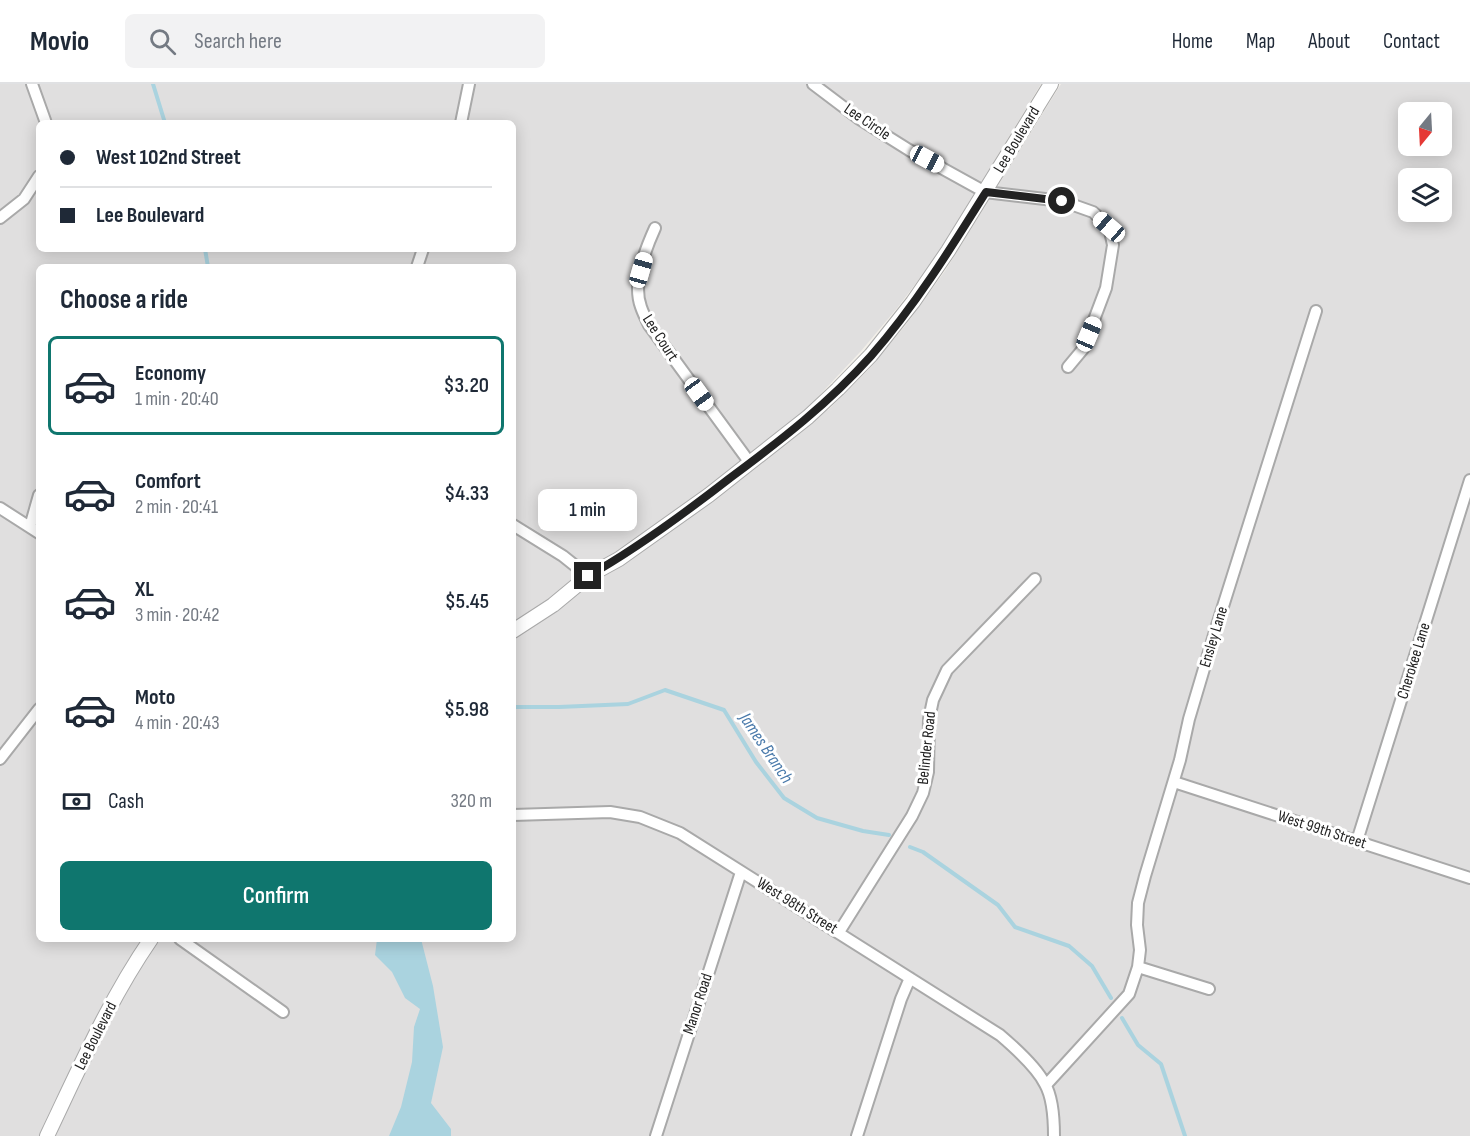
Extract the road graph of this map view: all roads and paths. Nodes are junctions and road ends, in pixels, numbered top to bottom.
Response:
1 (32, 84) edge
2 (470, 84) edge
3 (813, 84) edge
4 (1051, 84) edge
5 (45, 120) edge
6 (462, 120) edge
7 (36, 181) edge
8 (986, 192) junction
9 (0, 218) edge
10 (655, 228) dead end
11 (1316, 311) dead end
12 (1068, 367) dead end
13 (750, 463) junction
14 (1470, 480) edge
15 (0, 508) edge
16 (516, 527) edge
17 (34, 530) edge
18 (588, 576) junction
19 (1035, 579) dead end
20 (516, 629) edge
21 (36, 714) edge
22 (0, 759) edge
23 (1174, 782) junction
24 (516, 815) edge
25 (1357, 841) junction
26 (741, 872) junction
27 (1470, 878) edge
28 (839, 932) junction
29 (149, 942) edge
30 (184, 942) edge
31 (1138, 967) junction
32 (910, 978) junction
33 (1209, 989) dead end
34 (283, 1012) dead end
35 (1046, 1085) junction
36 (47, 1136) edge
37 (656, 1136) edge
38 (857, 1136) edge
39 (1054, 1136) edge

1 - 5 street
2 - 6 street
3 - 8 street, Lee Circle
4 - 8 street, Lee Boulevard
7 - 9 street
8 - 12 street
8 - 13 street, Lee Boulevard
10 - 13 street, Lee Court
11 - 23 street, Ensley Lane
13 - 18 street, Lee Boulevard
14 - 25 street, Cherokee Lane
15 - 17 street
16 - 18 street
18 - 20 street, Lee Boulevard
19 - 28 street, Belinder Road
21 - 22 street
23 - 25 street, West 99th Street
23 - 31 street, Ensley Lane
24 - 26 street, West 98th Street
25 - 27 street, West 99th Street
26 - 28 street, West 98th Street
26 - 37 street, Manor Road
28 - 32 street, West 98th Street
29 - 36 street, Lee Boulevard
30 - 34 street
31 - 33 street
31 - 35 street, Ensley Lane
32 - 35 street, West 98th Street
32 - 38 street
35 - 39 street

